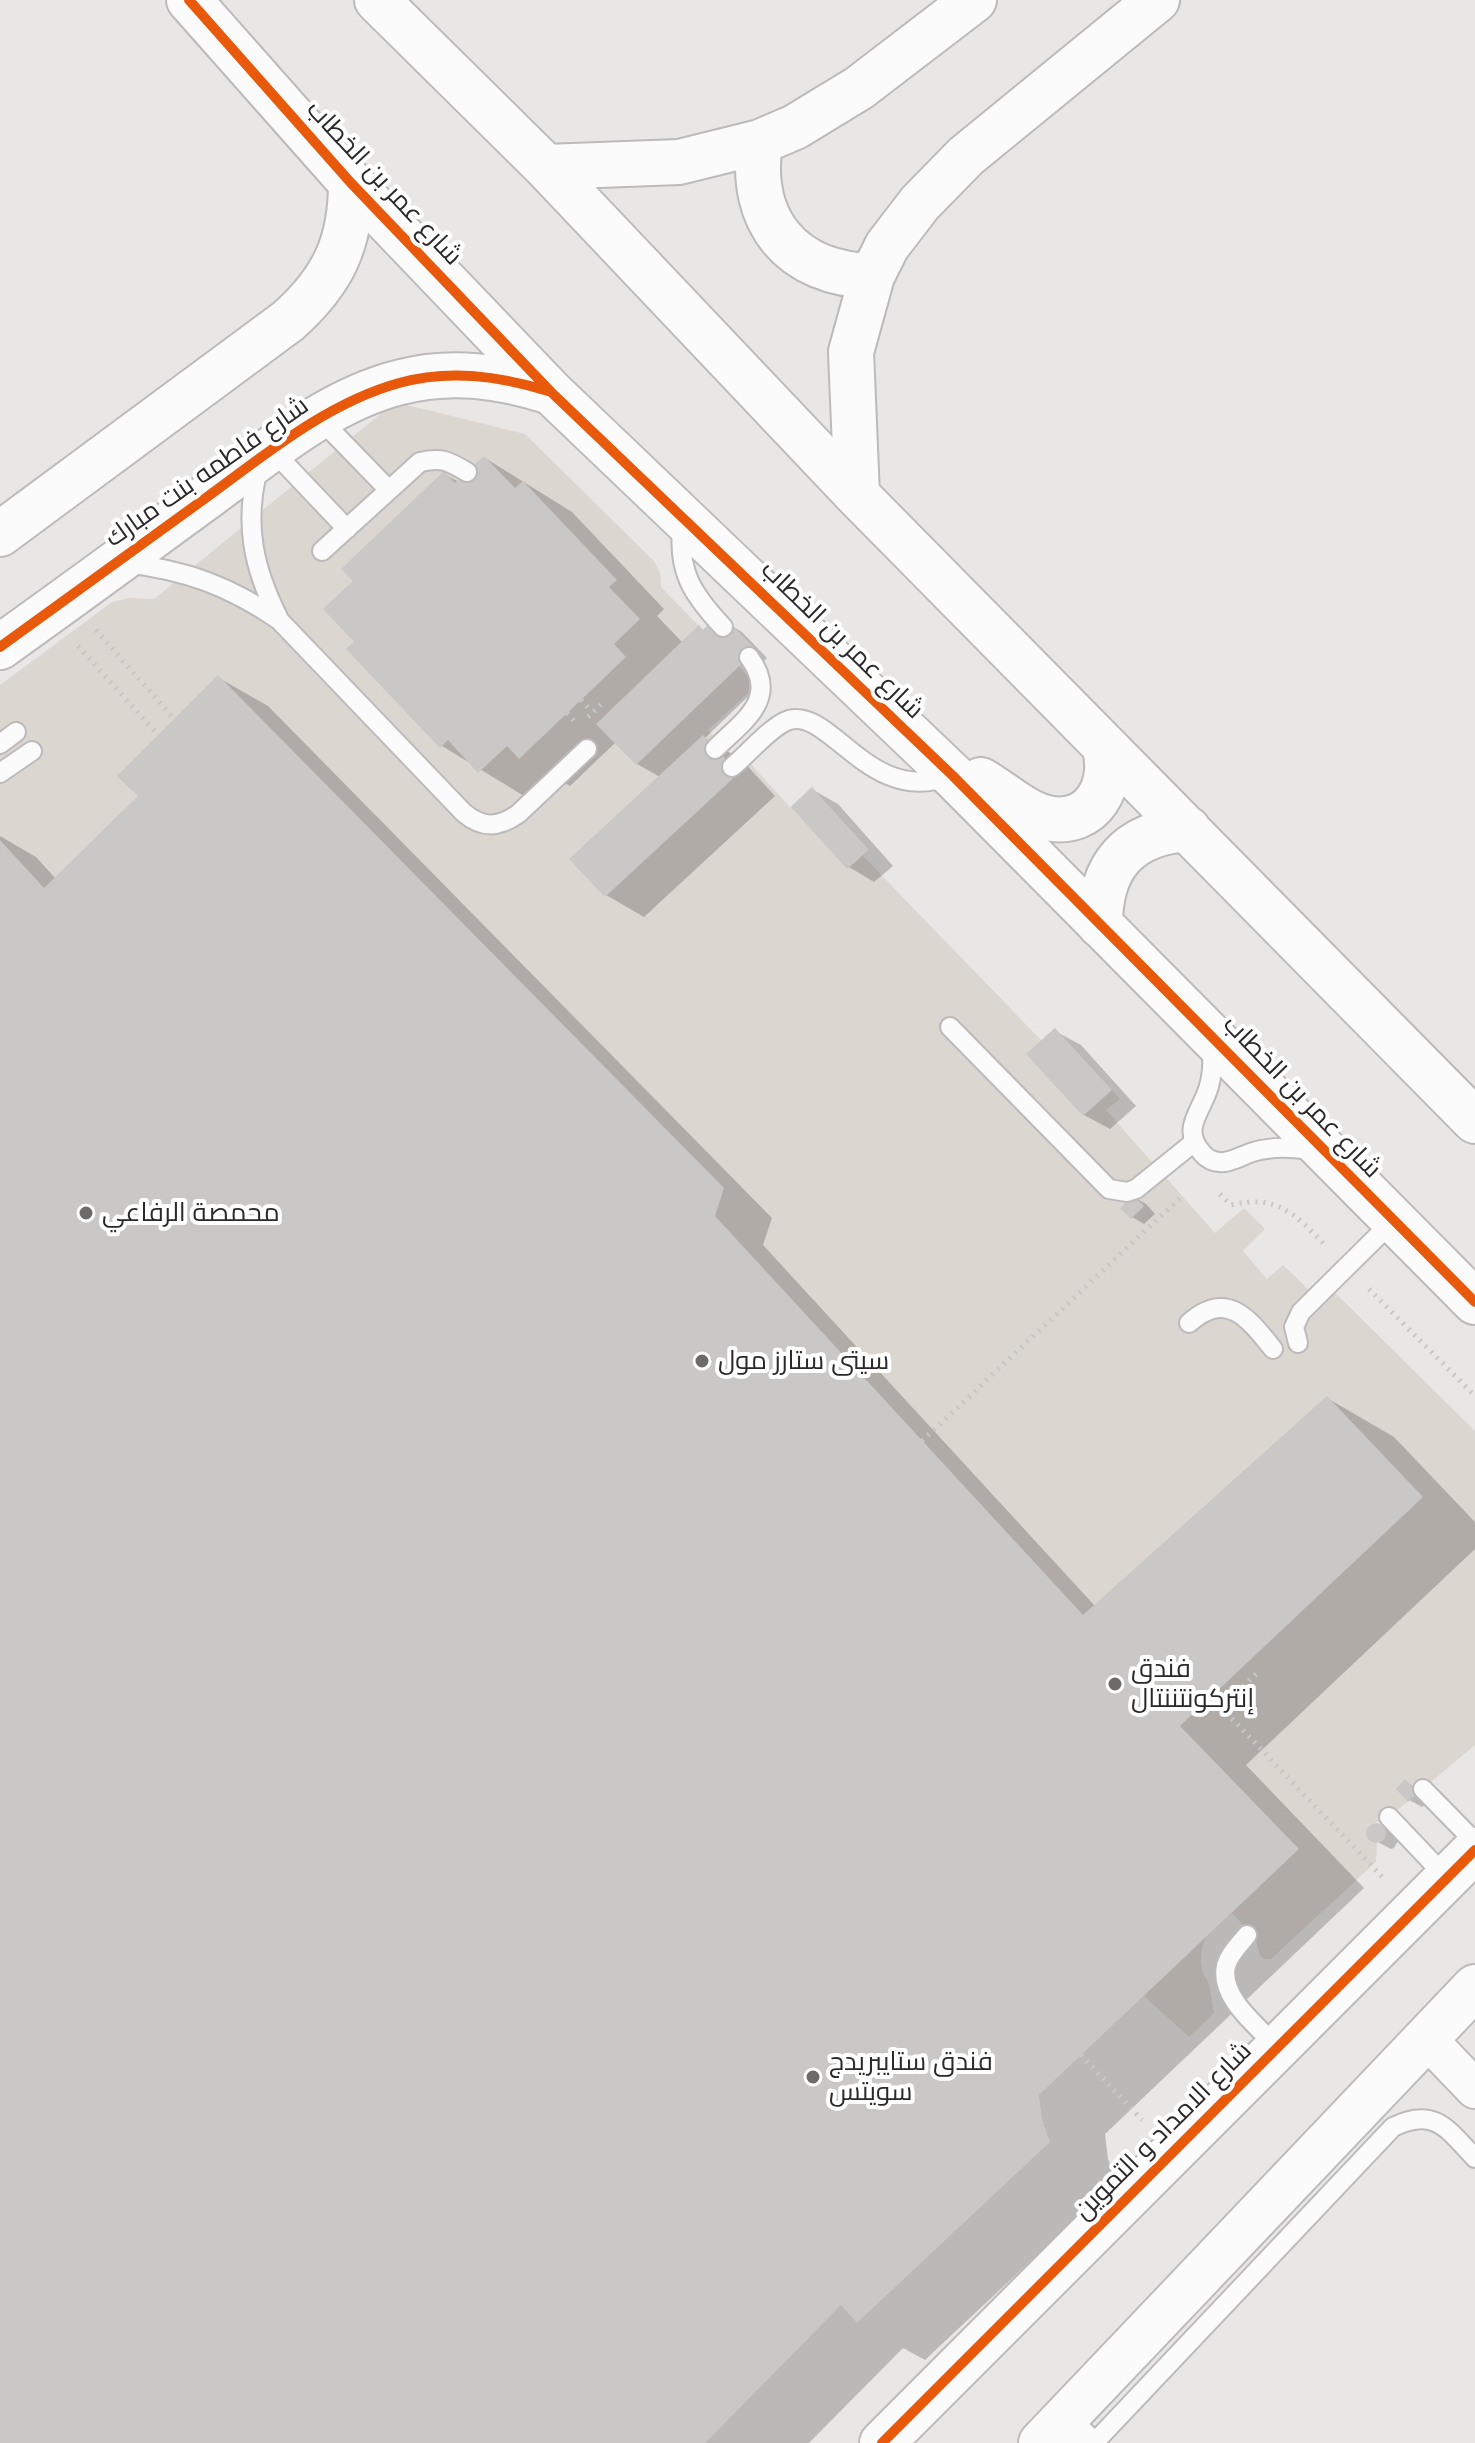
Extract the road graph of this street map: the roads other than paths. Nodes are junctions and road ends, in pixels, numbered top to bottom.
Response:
1 (189, 0) edge
2 (377, 0) edge
3 (974, 0) edge
4 (1157, 0) edge
5 (760, 142) junction
6 (546, 167) junction
7 (351, 183) junction
8 (872, 276) junction
9 (551, 392) junction
10 (319, 418) junction
11 (266, 454) junction
12 (467, 472) dead end
13 (388, 489) junction
14 (857, 495) junction
15 (683, 520) junction
16 (347, 529) junction
17 (0, 534) edge
18 (322, 551) dead end
19 (117, 562) junction
20 (279, 620) junction
21 (723, 627) dead end
22 (0, 647) edge
23 (749, 657) dead end
24 (16, 732) dead end
25 (0, 744) edge
26 (1104, 745) junction
27 (587, 749) dead end
28 (715, 749) dead end
29 (32, 751) dead end
30 (732, 767) dead end
31 (0, 773) edge
32 (952, 775) junction
33 (1188, 829) junction
34 (1100, 925) junction
35 (950, 1027) dead end
36 (1209, 1033) junction
37 (1475, 1121) edge
38 (1193, 1143) junction
39 (1332, 1158) junction
40 (1393, 1221) junction
41 (1475, 1302) edge
42 (1189, 1323) dead end
43 (1298, 1343) dead end
44 (1273, 1349) dead end
45 (1423, 1789) dead end
46 (1389, 1817) dead end
47 (1475, 1842) edge
48 (1461, 1864) edge
49 (1247, 1935) dead end
50 (1475, 1987) edge
51 (1426, 2038) junction
52 (1278, 2048) junction
53 (1475, 2089) edge
54 (1475, 2158) edge
55 (1069, 2438) edge
56 (882, 2443) edge

1 - 7 street, شارع عمر بن الخطاب
2 - 6 street
3 - 5 street
4 - 8 street
5 - 6 street
5 - 8 street
6 - 14 street
7 - 9 street, شارع عمر بن الخطاب
7 - 17 street
8 - 14 street
9 - 10 street, شارع فاطمه بنت مبارك
9 - 15 street, شارع عمر بن الخطاب
10 - 11 street, شارع فاطمه بنت مبارك
10 - 13 lane
11 - 16 lane
11 - 19 street, شارع فاطمه بنت مبارك
11 - 20 lane
12 - 13 lane
13 - 16 lane
14 - 26 street
15 - 21 lane
15 - 32 street, شارع عمر بن الخطاب
16 - 18 lane
19 - 20 lane
19 - 22 street, شارع فاطمه بنت مبارك
20 - 27 lane
23 - 28 lane
24 - 25 lane
26 - 32 street
26 - 33 street
29 - 31 lane
30 - 32 lane
32 - 34 street, شارع عمر بن الخطاب
33 - 34 street
33 - 37 street
34 - 36 street, شارع عمر بن الخطاب
35 - 38 lane
36 - 38 lane
36 - 39 street, شارع عمر بن الخطاب
38 - 39 lane
39 - 40 street, شارع عمر بن الخطاب
40 - 41 street, شارع عمر بن الخطاب
40 - 43 lane
42 - 44 lane
45 - 47 lane
46 - 48 lane
48 - 52 street, شارع الامداد و التموين
49 - 52 lane
50 - 51 street
51 - 53 street
51 - 55 street
52 - 56 street, شارع الامداد و التموين
54 - 55 lane

